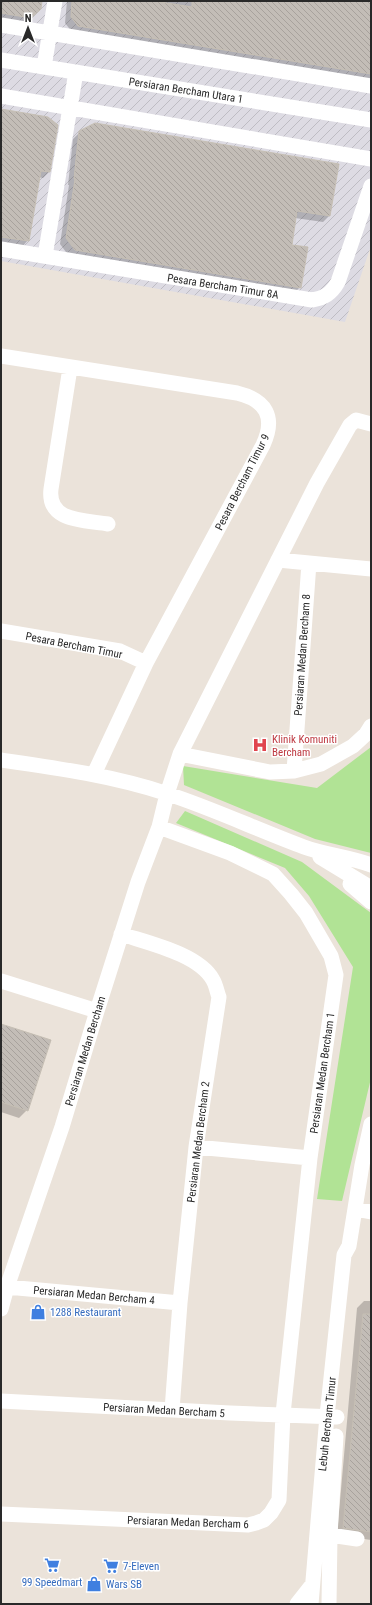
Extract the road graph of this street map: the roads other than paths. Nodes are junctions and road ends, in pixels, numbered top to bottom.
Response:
1 (55, 1) edge
2 (1, 25) edge
3 (49, 33) junction
4 (1, 60) edge
5 (44, 67) junction
6 (76, 72) junction
7 (371, 86) edge
8 (1, 96) edge
9 (71, 107) junction
10 (371, 120) edge
11 (371, 159) edge
12 (371, 186) edge
13 (1, 249) edge
14 (45, 256) junction
15 (1, 356) edge
16 (70, 368) junction
17 (371, 424) edge
18 (108, 524) dead end
19 (278, 560) junction
20 (309, 563) junction
21 (371, 569) edge
22 (1, 631) edge
23 (146, 663) junction
24 (371, 726) edge
25 (180, 754) junction
26 (1, 760) edge
27 (294, 771) junction
28 (94, 774) junction
29 (167, 794) junction
30 (159, 827) junction
31 (333, 861) junction
32 (371, 865) edge
33 (371, 876) edge
34 (371, 888) edge
35 (371, 902) edge
36 (121, 934) junction
37 (1, 982) edge
38 (97, 1011) junction
39 (371, 1124) edge
40 (196, 1146) junction
41 (310, 1158) junction
42 (355, 1209) junction
43 (371, 1212) edge
44 (7, 1287) junction
45 (180, 1303) junction
46 (1, 1309) edge
47 (1, 1401) edge
48 (172, 1410) junction
49 (283, 1414) junction
50 (332, 1416) junction
51 (1, 1514) edge
52 (330, 1536) junction
53 (357, 1539) dead end
54 (329, 1566) junction
55 (312, 1585) junction
56 (297, 1604) edge
57 (310, 1604) edge
58 (322, 1604) edge
59 (329, 1604) edge

1 - 3 street
2 - 3 street
3 - 5 street
3 - 7 street
4 - 5 street, Persiaran Bercham Utara 1
5 - 6 street, Persiaran Bercham Utara 1
6 - 9 street
6 - 10 street, Persiaran Bercham Utara 1
8 - 9 street
9 - 11 street
9 - 14 street
12 - 14 street, Pesara Bercham Timur 8A
13 - 14 street, Pesara Bercham Timur 8A
15 - 16 street, Pesara Bercham Timur 9
16 - 18 street
16 - 23 street, Pesara Bercham Timur 9
17 - 19 street, Persiaran Medan Bercham
19 - 20 street
19 - 25 street, Persiaran Medan Bercham
20 - 21 street
20 - 27 street, Persiaran Medan Bercham 8
22 - 23 street, Pesara Bercham Timur
23 - 28 street, Pesara Bercham Timur 9
24 - 27 street
25 - 27 street
25 - 29 street, Persiaran Medan Bercham
26 - 28 street
28 - 29 street
29 - 30 street, Persiaran Medan Bercham
29 - 31 street
30 - 36 street, Persiaran Medan Bercham
30 - 41 street, Persiaran Medan Bercham 1
31 - 32 street
31 - 33 street
31 - 34 street
31 - 35 street
36 - 38 street, Persiaran Medan Bercham
36 - 40 street, Persiaran Medan Bercham 2
37 - 38 street
38 - 44 street, Persiaran Medan Bercham
39 - 42 street, Lebuh Bercham Timur
40 - 41 street
40 - 45 street, Persiaran Medan Bercham 2
41 - 49 street, Persiaran Medan Bercham 1
42 - 43 street
42 - 50 street, Lebuh Bercham Timur
44 - 45 street, Persiaran Medan Bercham 4
44 - 46 street, Persiaran Medan Bercham
45 - 48 street, Persiaran Medan Bercham 2
47 - 48 street, Persiaran Medan Bercham 5
48 - 49 street, Persiaran Medan Bercham 5
49 - 50 street, Persiaran Medan Bercham 5
49 - 51 street, Persiaran Medan Bercham 6
50 - 52 street, Lebuh Bercham Timur
50 - 55 street, Lebuh Bercham Timur
52 - 53 street
52 - 54 street, Lebuh Bercham Timur
54 - 58 street
54 - 59 street, Lebuh Bercham Timur
55 - 56 street
55 - 57 street, Lebuh Bercham Timur

